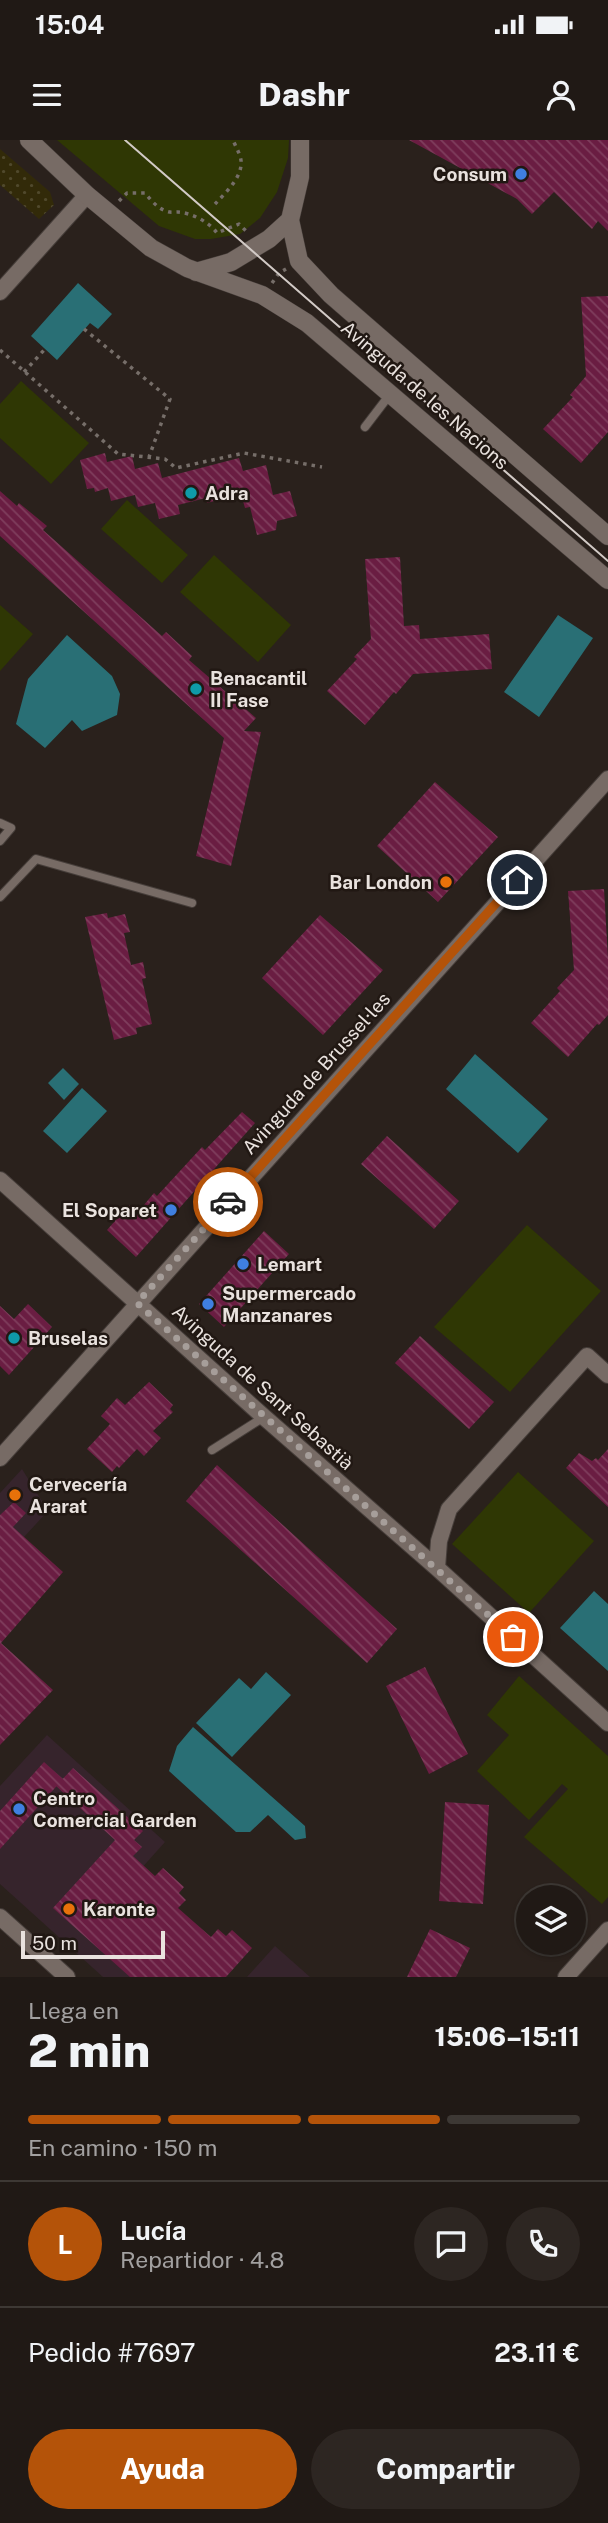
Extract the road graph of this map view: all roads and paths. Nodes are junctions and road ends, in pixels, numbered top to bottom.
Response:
1 (29, 140) edge
2 (233, 140) edge
3 (300, 140) edge
4 (87, 195) junction
5 (215, 204) dead end
6 (107, 213) junction
7 (290, 220) junction
8 (239, 224) dead end
9 (299, 261) junction
10 (196, 272) junction
11 (0, 292) edge
12 (262, 295) junction
13 (84, 329) dead end
14 (45, 349) dead end
15 (0, 350) edge
16 (24, 372) junction
17 (391, 393) junction
18 (365, 427) dead end
19 (149, 457) junction
20 (322, 467) dead end
21 (608, 536) edge
22 (608, 580) edge
23 (608, 779) edge
24 (0, 823) edge
25 (0, 841) edge
26 (0, 898) edge
27 (192, 904) dead end
28 (0, 1180) edge
29 (137, 1303) junction
30 (608, 1375) edge
31 (264, 1418) junction
32 (212, 1450) dead end
33 (0, 1458) edge
34 (438, 1568) junction
35 (608, 1723) edge
36 (0, 1917) edge
37 (608, 1930) edge
38 (67, 1977) edge
39 (566, 1977) edge

1 - 4 main road, Avinguda de les Nacions
2 - 5 path
3 - 7 main road
4 - 6 main road, Avinguda de les Nacions
4 - 11 street
6 - 8 path
6 - 10 main road, Avinguda de les Nacions
7 - 9 main road
7 - 10 main road
9 - 12 path
9 - 21 main road, Avinguda de les Nacions
10 - 12 main road, Avinguda de les Nacions
12 - 17 main road, Avinguda de les Nacions
13 - 19 path
14 - 16 path
15 - 16 path
16 - 19 path
17 - 18 lane
17 - 22 main road, Avinguda de les Nacions
19 - 20 path
23 - 29 street, Avinguda de Brussel·les
24 - 25 lane
26 - 27 lane
28 - 29 street, Avinguda de Sant Sebastià
29 - 31 street, Avinguda de Sant Sebastià
29 - 33 street, Avinguda de Brussel·les
30 - 34 street
31 - 32 lane
31 - 34 street, Avinguda de Sant Sebastià
34 - 35 street, Avinguda de Sant Sebastià
36 - 38 street
37 - 39 street

